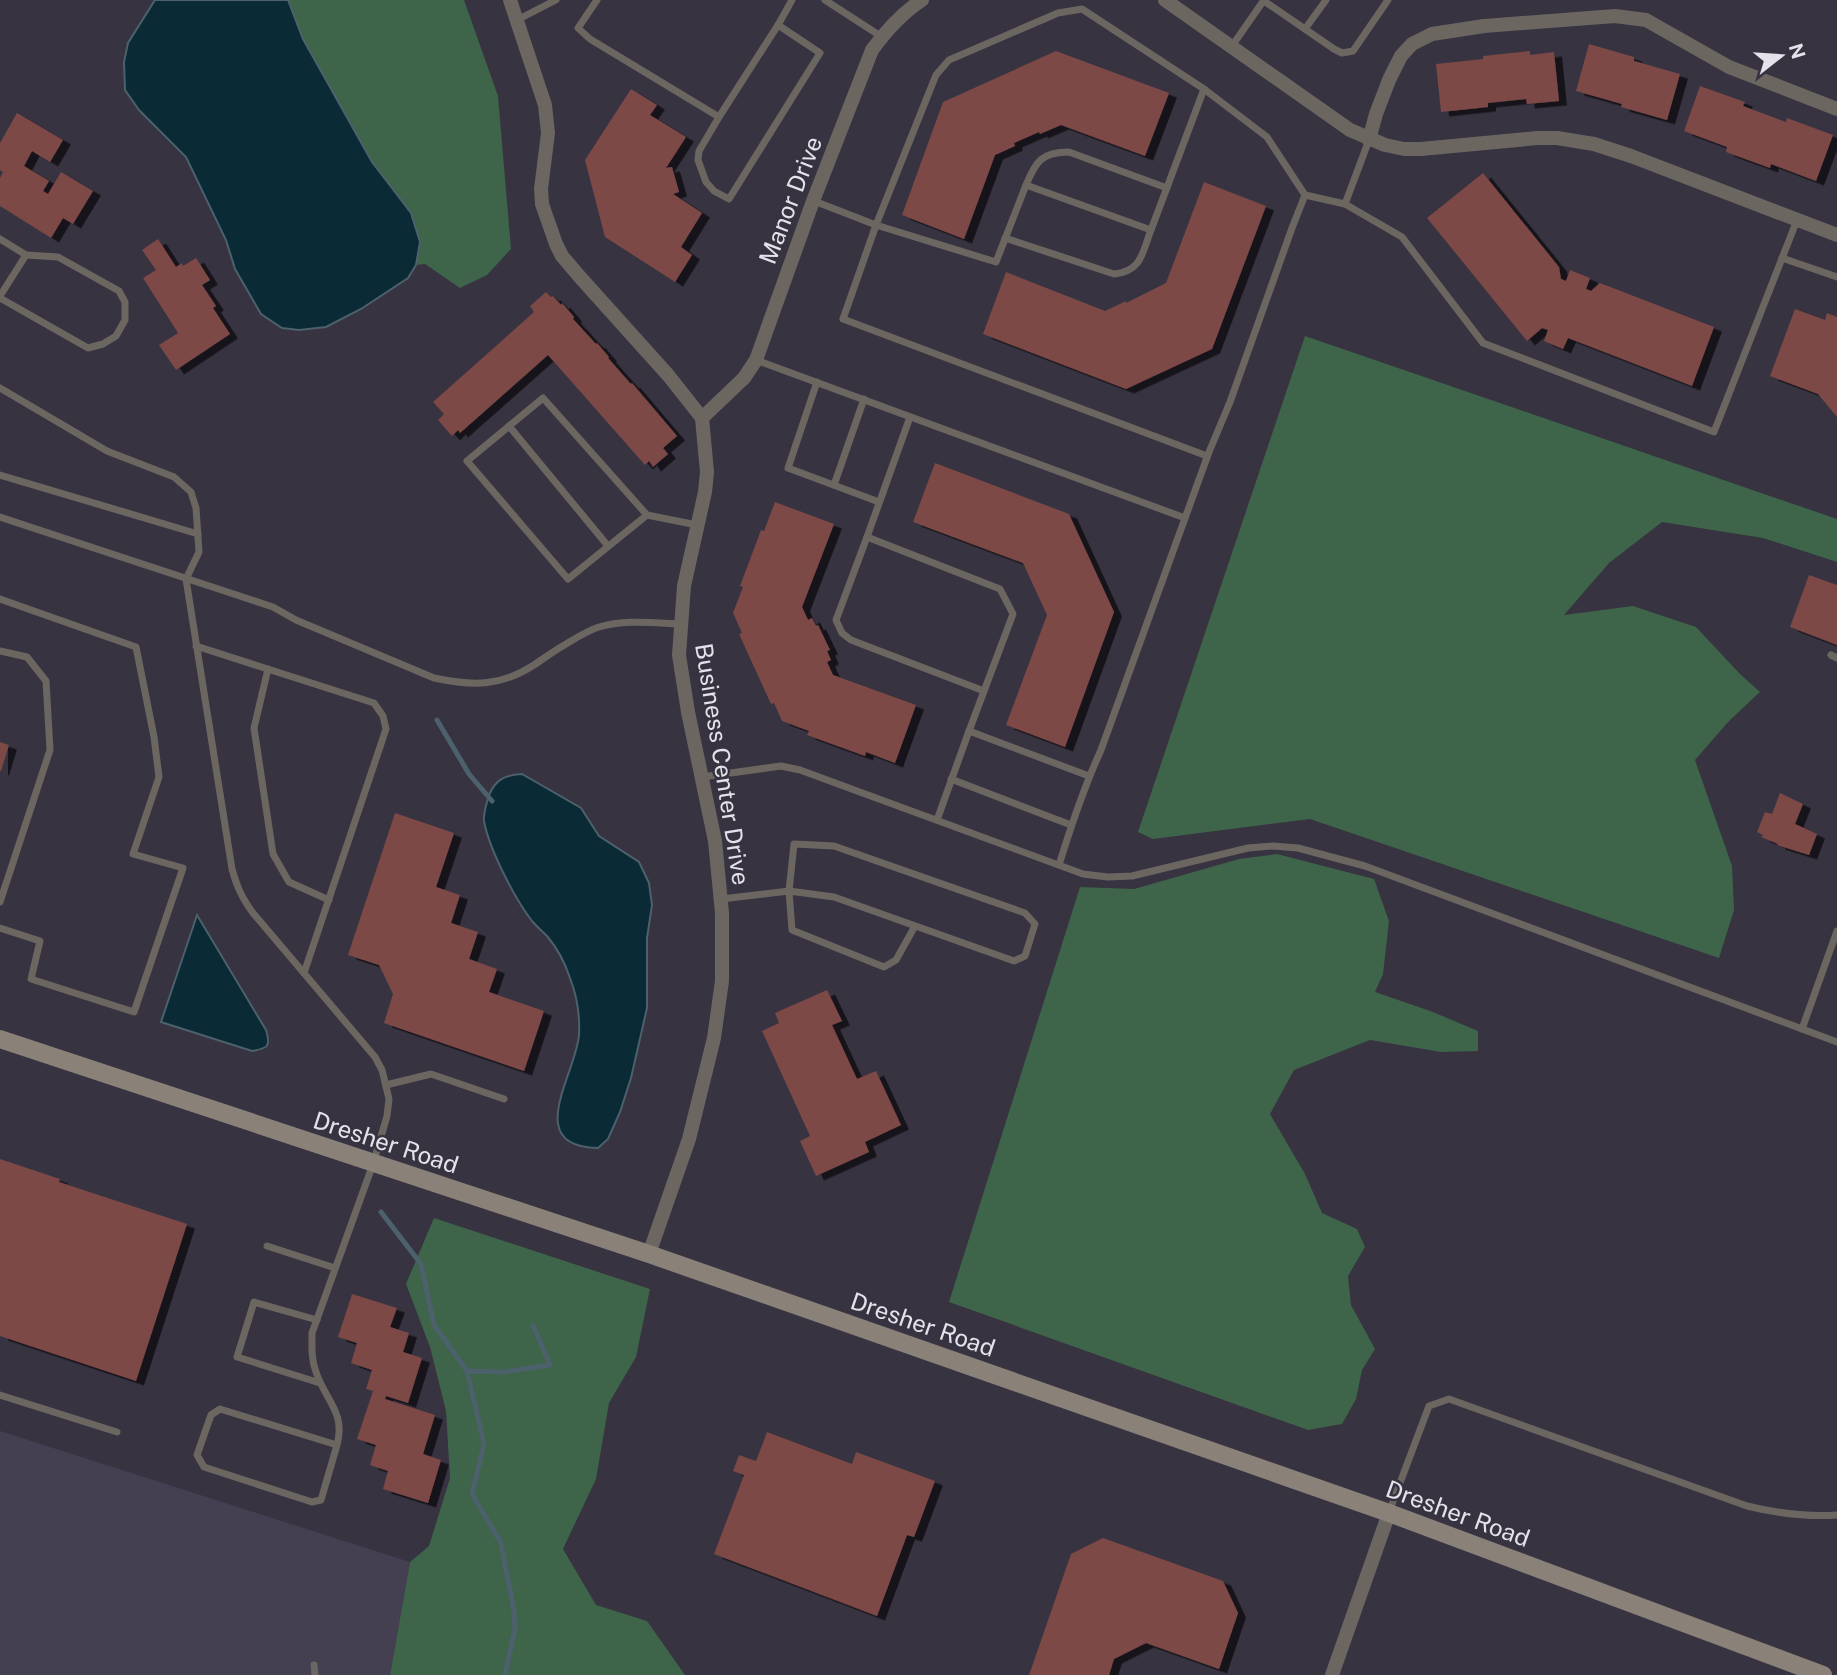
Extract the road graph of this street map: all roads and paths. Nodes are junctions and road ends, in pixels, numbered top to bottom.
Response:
1 (510, 0) edge
2 (556, 0) edge
3 (597, 0) edge
4 (792, 0) edge
5 (825, 0) edge
6 (922, 0) edge
7 (1165, 0) edge
8 (1264, 0) edge
9 (1326, 0) edge
10 (1388, 0) edge
11 (517, 20) junction
12 (778, 25) junction
13 (1306, 29) junction
14 (882, 37) junction
15 (1231, 47) junction
16 (1204, 89) junction
17 (1837, 109) edge
18 (719, 117) junction
19 (1369, 140) junction
20 (1026, 185) junction
21 (1167, 188) junction
22 (1305, 195) junction
23 (813, 201) junction
24 (1345, 204) junction
25 (1797, 220) junction
26 (876, 225) junction
27 (1151, 230) junction
28 (1837, 235) edge
29 (1005, 238) junction
30 (0, 239) edge
31 (26, 255) junction
32 (1782, 258) junction
33 (1837, 277) edge
34 (0, 297) edge
35 (756, 360) junction
36 (817, 382) junction
37 (0, 388) edge
38 (864, 400) junction
39 (910, 416) junction
40 (702, 418) junction
41 (509, 426) junction
42 (1208, 456) junction
43 (0, 475) edge
44 (834, 485) junction
45 (879, 502) junction
46 (647, 515) junction
47 (0, 517) edge
48 (1185, 518) junction
49 (697, 525) junction
50 (198, 534) junction
51 (867, 537) junction
52 (608, 547) junction
53 (186, 579) junction
54 (0, 600) edge
55 (681, 624) junction
56 (196, 646) junction
57 (0, 651) edge
58 (268, 669) junction
59 (984, 691) junction
60 (969, 731) junction
61 (1089, 776) junction
62 (701, 777) junction
63 (951, 779) junction
64 (937, 820) junction
65 (1071, 825) junction
66 (1059, 865) junction
67 (789, 891) junction
68 (720, 899) junction
69 (329, 900) junction
70 (0, 902) edge
71 (915, 926) junction
72 (0, 928) edge
73 (1837, 932) edge
74 (304, 973) junction
75 (1802, 1029) junction
76 (0, 1039) edge
77 (1837, 1042) edge
78 (386, 1085) junction
79 (503, 1100) dead end
80 (373, 1164) junction
81 (267, 1246) dead end
82 (649, 1254) junction
83 (335, 1268) junction
84 (317, 1320) junction
85 (320, 1382) junction
86 (0, 1395) edge
87 (117, 1432) dead end
88 (337, 1445) junction
89 (1389, 1513) junction
90 (1837, 1515) edge
91 (314, 1665) dead end
92 (315, 1675) edge
93 (1332, 1675) edge
94 (1823, 1675) edge

1 - 11 street
2 - 11 lane
3 - 18 lane
4 - 12 lane
5 - 14 lane
6 - 14 street, Manor Drive
7 - 15 street
8 - 13 lane
8 - 15 lane
9 - 13 lane
10 - 13 lane
11 - 40 street
12 - 18 lane
12 - 18 lane
14 - 23 street, Manor Drive
15 - 19 street
16 - 21 lane
16 - 22 lane
16 - 26 lane
17 - 19 street
19 - 24 lane
19 - 25 street
20 - 21 lane
20 - 27 lane
20 - 29 lane
21 - 27 lane
22 - 24 lane
22 - 42 lane
23 - 26 lane
23 - 35 street, Manor Drive
24 - 32 lane
25 - 28 street
25 - 32 lane
26 - 29 lane
26 - 42 lane
27 - 29 lane
30 - 31 lane
31 - 34 lane
31 - 34 lane
32 - 33 lane
35 - 36 lane
35 - 40 street, Manor Drive
36 - 38 lane
36 - 44 lane
37 - 50 lane
38 - 39 lane
38 - 44 lane
39 - 45 lane
39 - 48 lane
40 - 49 street, Business Center Drive
41 - 46 lane
41 - 52 lane
41 - 52 lane
42 - 48 lane
43 - 50 lane
44 - 45 lane
45 - 51 lane
46 - 49 lane
46 - 52 lane
47 - 53 lane
48 - 61 lane
49 - 55 street, Business Center Drive
50 - 53 lane
51 - 59 lane
51 - 59 lane
53 - 55 lane
53 - 56 lane
54 - 72 lane
55 - 62 street, Business Center Drive
56 - 58 lane
56 - 74 lane
57 - 70 lane
58 - 69 lane
58 - 69 lane
59 - 60 lane
60 - 61 lane
60 - 63 lane
61 - 65 lane
62 - 64 lane
62 - 68 street, Business Center Drive
63 - 64 lane
63 - 65 lane
64 - 66 lane
65 - 66 lane
66 - 75 lane
67 - 68 lane
67 - 71 lane
67 - 71 lane
67 - 71 lane
68 - 82 street, Business Center Drive
69 - 74 lane
73 - 75 lane
74 - 78 lane
75 - 77 lane
76 - 80 main road, Dresher Road
78 - 79 lane
78 - 80 lane
80 - 82 main road, Dresher Road
80 - 83 lane
81 - 83 lane
82 - 89 main road, Dresher Road
83 - 84 lane
84 - 85 lane
84 - 85 lane
85 - 88 lane
86 - 87 lane
88 - 88 lane
89 - 90 lane
89 - 93 street
89 - 94 main road, Dresher Road
91 - 92 lane

